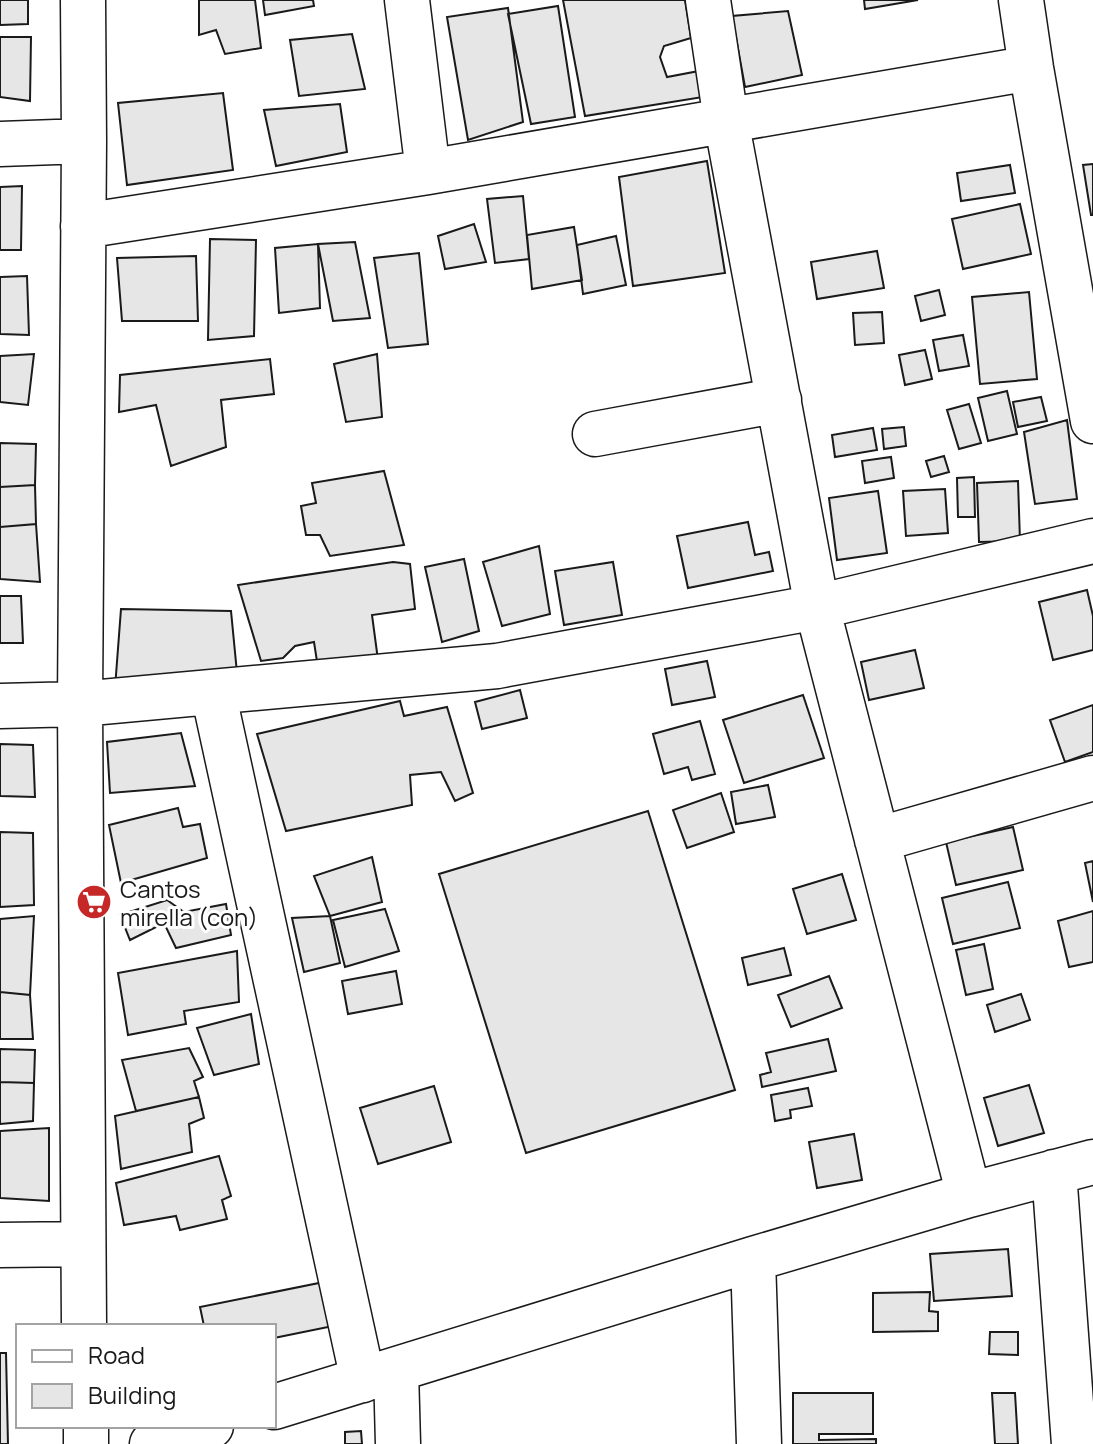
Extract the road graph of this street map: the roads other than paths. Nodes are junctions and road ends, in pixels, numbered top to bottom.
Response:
1 (83, 0) edge
2 (407, 0) edge
3 (708, 0) edge
4 (1021, 0) edge
5 (1031, 68) junction
6 (726, 120) junction
7 (84, 141) junction
8 (0, 144) edge
9 (428, 172) junction
10 (83, 226) junction
11 (779, 400) junction
12 (1093, 421) edge
13 (595, 434) dead end
14 (1093, 541) edge
15 (817, 607) junction
16 (213, 692) junction
17 (80, 704) junction
18 (0, 706) edge
19 (1093, 778) edge
20 (877, 840) junction
21 (1074, 1167) edge
22 (969, 1195) junction
23 (83, 1244) junction
24 (0, 1245) edge
25 (753, 1259) junction
26 (84, 1324) edge
27 (380, 1375) junction
28 (276, 1406) edge
29 (204, 1428) edge
30 (152, 1444) edge
31 (398, 1444) edge
32 (759, 1444) edge
33 (1074, 1444) edge

1 - 7 street
2 - 9 street
3 - 6 street
4 - 5 street
5 - 6 street
5 - 12 street
6 - 9 street
6 - 11 street
7 - 8 street
7 - 10 street
9 - 10 street
10 - 17 street
11 - 13 street
11 - 15 street
14 - 15 street
15 - 16 street
15 - 20 street
16 - 17 street
16 - 27 street
17 - 18 street
17 - 23 street
19 - 20 street
20 - 22 street
21 - 22 street
21 - 33 street
22 - 25 street
23 - 24 street
23 - 26 street
25 - 27 street
25 - 32 street
27 - 28 street
27 - 31 street
29 - 30 street

